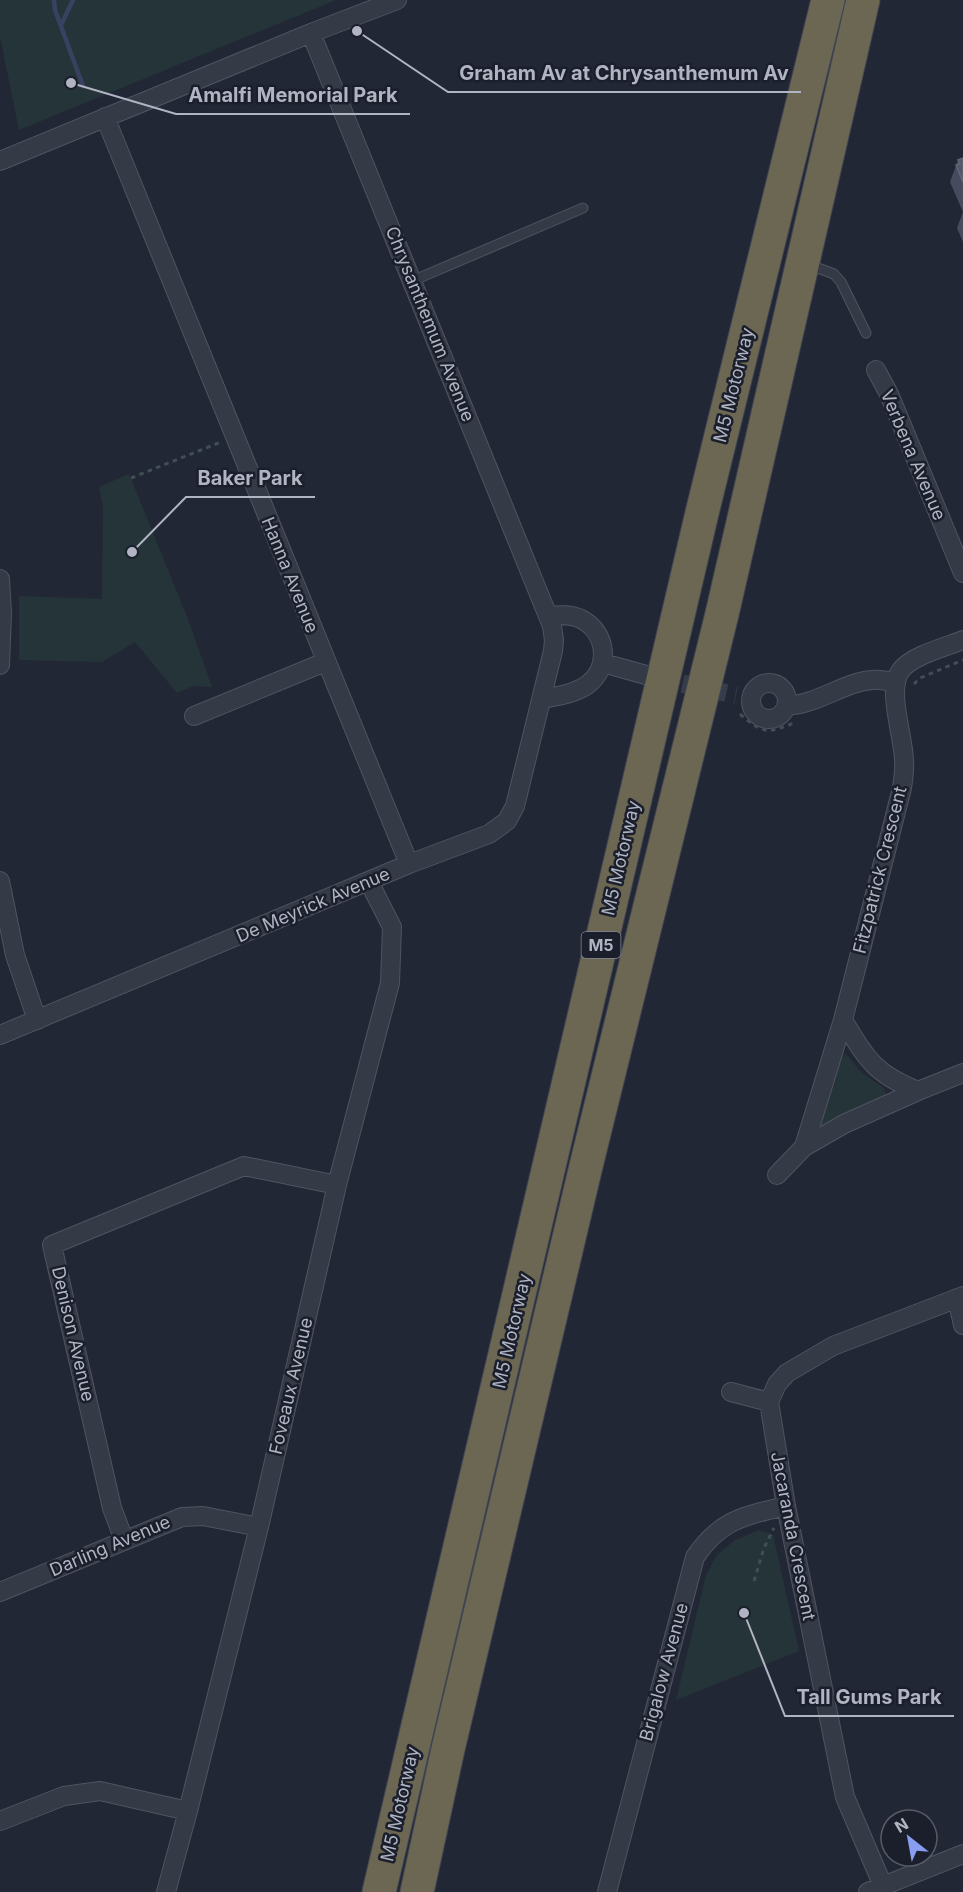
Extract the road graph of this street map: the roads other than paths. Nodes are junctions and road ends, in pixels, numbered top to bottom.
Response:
1 (397, 0) edge
2 (828, 0) edge
3 (863, 0) edge
4 (311, 33) junction
5 (105, 117) junction
6 (0, 161) edge
7 (583, 208) dead end
8 (801, 263) junction
9 (412, 281) junction
10 (866, 333) dead end
11 (876, 370) dead end
12 (963, 573) edge
13 (0, 579) edge
14 (548, 616) junction
15 (963, 640) edge
16 (553, 651) joint
17 (325, 662) junction
18 (603, 663) junction
19 (0, 665) edge
20 (646, 675) tunnel mouth
21 (904, 686) junction
22 (542, 699) junction
23 (786, 706) junction
24 (194, 716) dead end
25 (409, 864) junction
26 (0, 881) edge
27 (369, 882) junction
28 (37, 1020) junction
29 (843, 1020) junction
30 (0, 1035) edge
31 (963, 1073) edge
32 (918, 1091) junction
33 (804, 1147) junction
34 (777, 1175) dead end
35 (338, 1185) junction
36 (960, 1297) edge
37 (963, 1325) edge
38 (731, 1392) dead end
39 (769, 1402) junction
40 (786, 1506) junction
41 (259, 1527) junction
42 (124, 1540) junction
43 (0, 1592) edge
44 (188, 1811) junction
45 (0, 1821) edge
46 (963, 1854) edge
47 (876, 1889) edge
48 (165, 1892) edge
49 (379, 1892) edge
50 (417, 1892) edge
51 (607, 1892) edge

1 - 4 street
2 - 49 highway, M5 Motorway / M5
3 - 8 highway, M5 Motorway / M5
4 - 5 street
4 - 9 street, Chrysanthemum Avenue
5 - 6 street
5 - 17 street, Hanna Avenue
7 - 9 lane
8 - 10 lane
8 - 50 highway, M5 Motorway / M5
9 - 14 street, Chrysanthemum Avenue
11 - 12 street, Verbena Avenue
13 - 19 street
14 - 16 street, Chrysanthemum Avenue
14 - 18 street
15 - 21 street
16 - 22 street, De Meyrick Avenue
17 - 24 street
17 - 25 street, Hanna Avenue
18 - 20 street
18 - 22 street
21 - 23 street
21 - 29 street, Fitzpatrick Crescent
22 - 25 street, De Meyrick Avenue
23 - 23 street
25 - 27 street, De Meyrick Avenue
26 - 28 street
27 - 28 street, De Meyrick Avenue
27 - 35 street, Foveaux Avenue
28 - 30 street, De Meyrick Avenue
29 - 32 street
29 - 33 street, Fitzpatrick Crescent
31 - 32 street, Fitzpatrick Crescent
32 - 33 street, Fitzpatrick Crescent
33 - 34 street, Fitzpatrick Crescent
35 - 41 street, Foveaux Avenue
35 - 42 street, Denison Avenue
36 - 37 street
36 - 39 street
38 - 39 street
39 - 40 street, Jacaranda Crescent
40 - 47 street, Jacaranda Crescent
40 - 51 street, Brigalow Avenue
41 - 42 street, Darling Avenue
41 - 44 street, Foveaux Avenue
42 - 43 street, Darling Avenue
44 - 45 street
44 - 48 street, Foveaux Avenue
46 - 47 street

